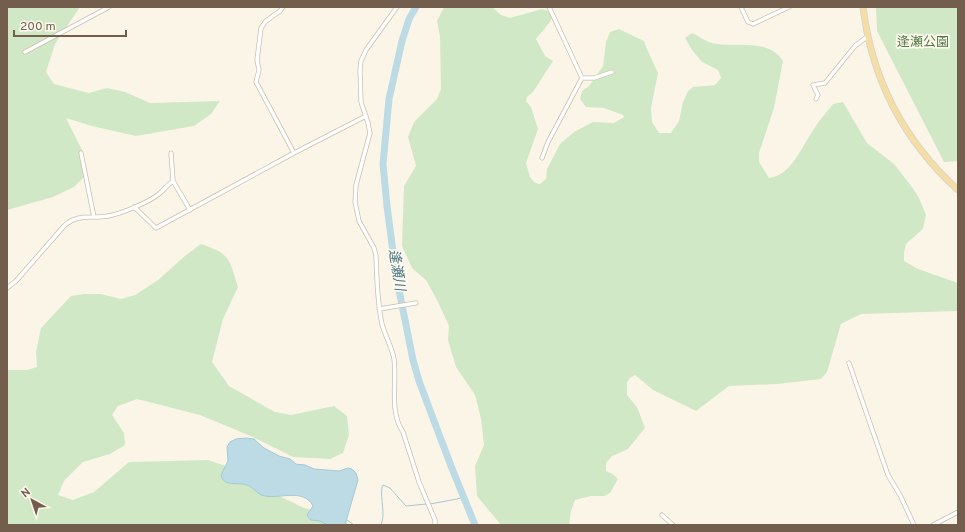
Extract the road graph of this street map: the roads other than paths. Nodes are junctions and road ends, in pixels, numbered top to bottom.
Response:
1 (109, 7) edge
2 (282, 7) edge
3 (397, 7) edge
4 (741, 7) edge
5 (789, 7) edge
6 (863, 7) edge
7 (551, 8) edge
8 (868, 36) junction
9 (25, 52) dead end
10 (612, 72) dead end
11 (582, 78) junction
12 (816, 99) dead end
13 (366, 116) junction
14 (171, 152) dead end
15 (81, 153) dead end
16 (294, 153) junction
17 (542, 158) dead end
18 (173, 181) junction
19 (958, 190) edge
20 (134, 206) junction
21 (190, 210) junction
22 (94, 217) junction
23 (7, 288) edge
24 (416, 303) dead end
25 (379, 309) junction
26 (849, 363) dead end
27 (958, 512) edge
28 (662, 515) dead end
29 (435, 525) edge
30 (673, 525) edge
31 (914, 525) edge
32 (933, 525) edge

1 - 9 street
2 - 16 street
3 - 13 street
4 - 5 street
6 - 8 main road
7 - 11 street
8 - 12 street
8 - 19 main road
10 - 11 street
11 - 17 street
13 - 16 street
13 - 25 street
14 - 18 street
15 - 22 street
16 - 21 street
18 - 20 street
18 - 21 street
20 - 21 street
20 - 22 street
22 - 23 street
24 - 25 street
25 - 29 street
26 - 31 street
27 - 32 street
28 - 30 street

